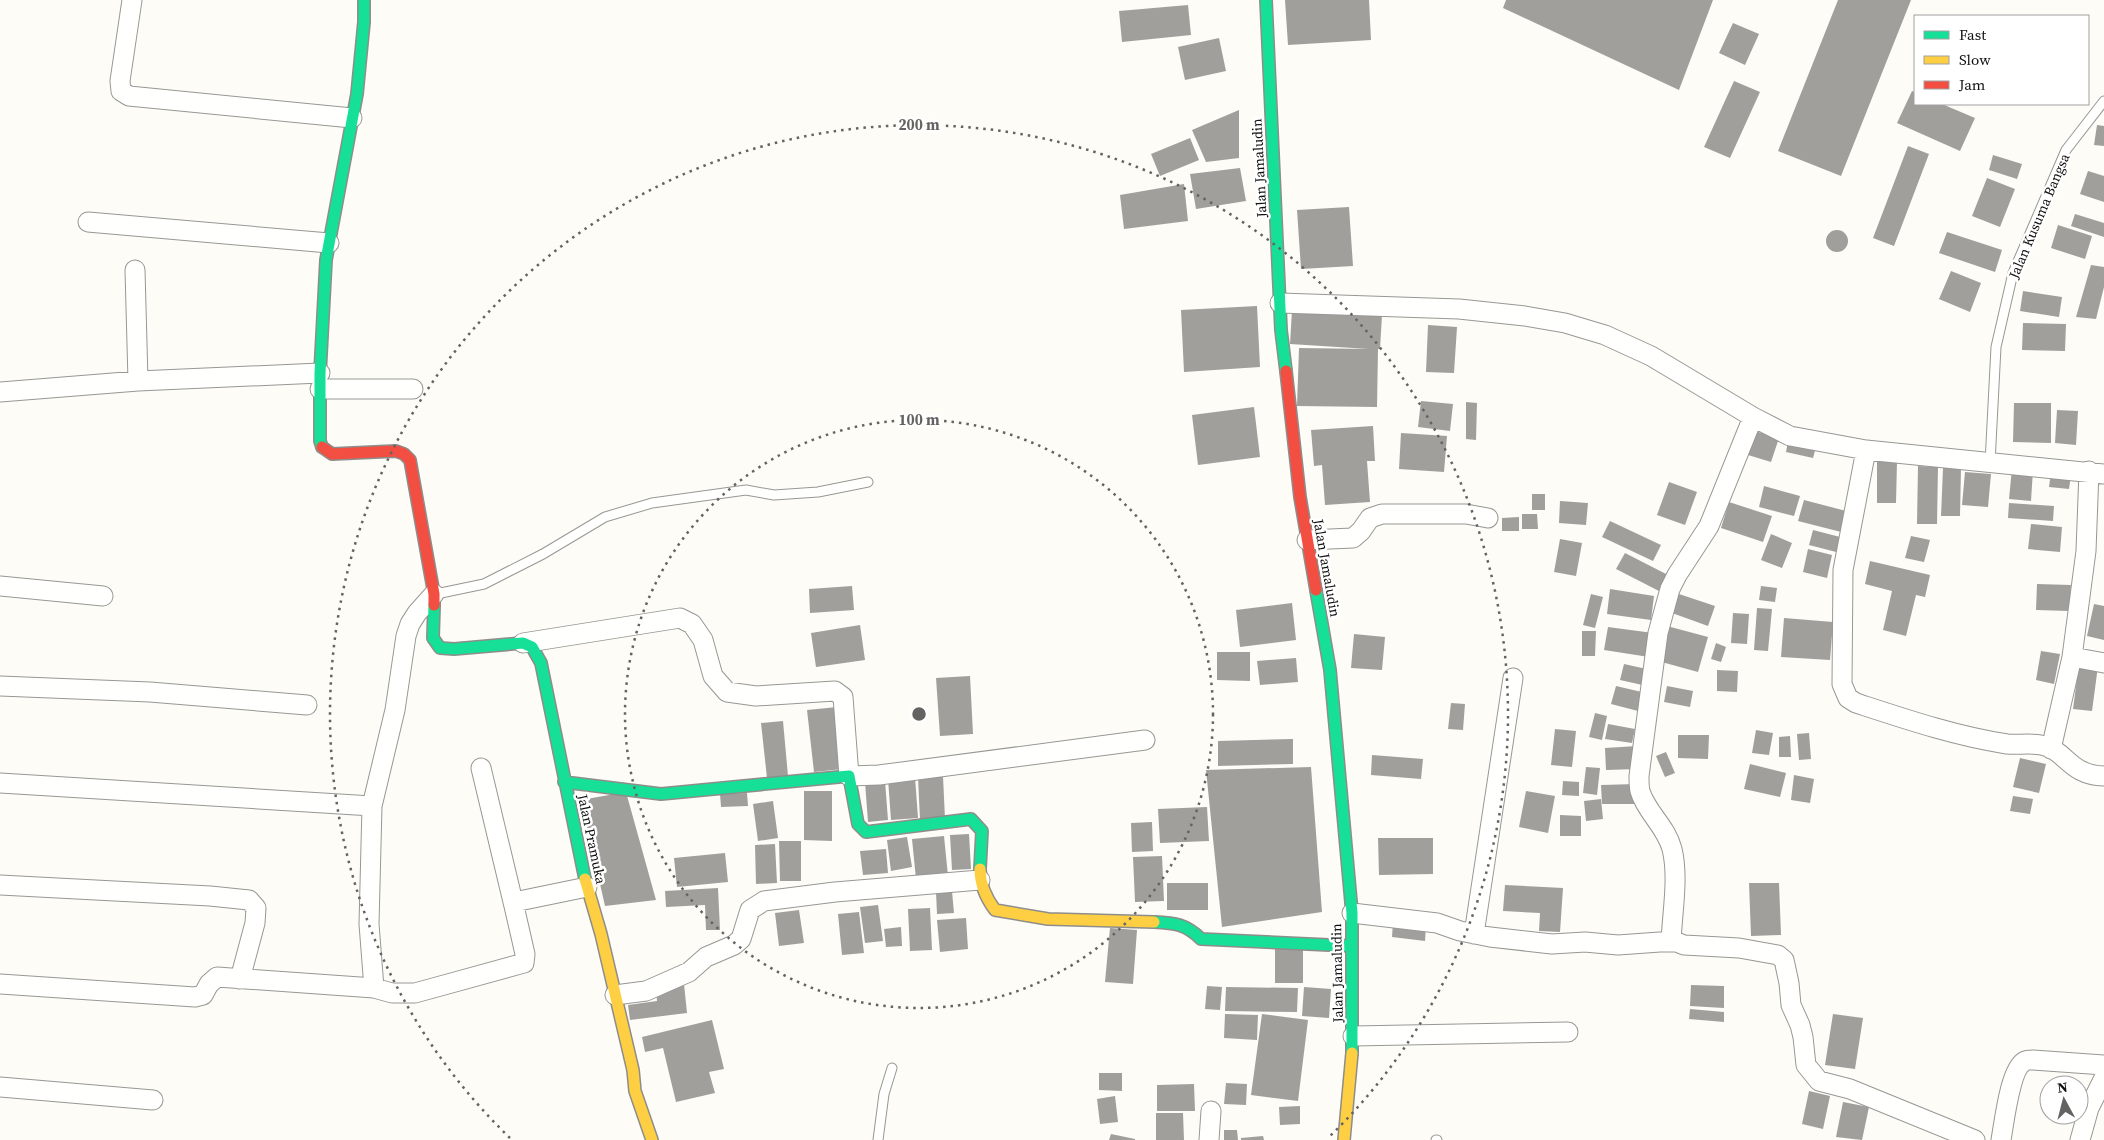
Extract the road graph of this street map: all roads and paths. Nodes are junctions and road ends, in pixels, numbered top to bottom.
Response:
1 (132, 0) edge
2 (364, 0) edge
3 (1266, 0) edge
4 (2104, 101) edge
5 (352, 118) junction
6 (88, 222) dead end
7 (328, 243) junction
8 (135, 270) dead end
9 (1280, 303) junction
10 (138, 381) junction
11 (320, 381) junction
12 (413, 389) dead end
13 (0, 392) edge
14 (1754, 418) junction
15 (1866, 450) junction
16 (1990, 463) junction
17 (2096, 472) edge
18 (868, 482) dead end
19 (1488, 518) dead end
20 (1307, 540) junction
21 (0, 586) edge
22 (434, 594) junction
23 (103, 596) dead end
24 (523, 643) junction
25 (2072, 657) junction
26 (2104, 663) edge
27 (1513, 678) dead end
28 (0, 686) edge
29 (307, 705) dead end
30 (1146, 740) dead end
31 (2051, 748) junction
32 (481, 768) dead end
33 (849, 776) junction
34 (2104, 776) edge
35 (564, 782) junction
36 (0, 783) edge
37 (372, 806) junction
38 (980, 880) junction
39 (0, 885) edge
40 (587, 887) junction
41 (514, 906) junction
42 (1352, 914) junction
43 (1474, 934) junction
44 (1671, 942) junction
45 (1351, 946) junction
46 (240, 978) junction
47 (0, 984) edge
48 (374, 988) junction
49 (615, 995) junction
50 (1568, 1032) dead end
51 (1353, 1036) junction
52 (2104, 1065) edge
53 (892, 1068) dead end
54 (2104, 1078) edge
55 (0, 1087) edge
56 (153, 1100) dead end
57 (1211, 1111) dead end
58 (652, 1140) edge
59 (878, 1140) edge
60 (1209, 1140) edge
61 (1344, 1140) edge
62 (1975, 1140) edge
63 (2001, 1140) edge
64 (2080, 1140) edge

1 - 5 street
2 - 5 street
3 - 9 street, Jalan Jamaludin
4 - 16 lane, Jalan Kusuma Bangsa
5 - 7 street
6 - 7 street
7 - 11 street
8 - 10 street
9 - 14 street
9 - 20 street, Jalan Jamaludin
10 - 11 street
10 - 13 street
11 - 12 street
11 - 22 street
14 - 15 street
14 - 44 street
15 - 16 street
15 - 31 street
16 - 17 street
17 - 25 street
18 - 22 lane
19 - 20 street
20 - 42 street, Jalan Jamaludin
21 - 23 street
22 - 24 street
22 - 37 street
24 - 33 street
24 - 35 street, Jalan Pramuka
25 - 26 street
25 - 31 street
27 - 43 street
28 - 29 street
30 - 33 street
31 - 34 street
32 - 41 street
33 - 35 street
33 - 38 street
35 - 40 street, Jalan Pramuka
36 - 37 street
37 - 48 street
38 - 45 street
38 - 49 street
39 - 46 street
40 - 41 street
40 - 49 street, Jalan Pramuka
41 - 48 street
42 - 43 street
42 - 45 street, Jalan Jamaludin
43 - 44 street
44 - 62 street
45 - 51 street, Jalan Jamaludin
46 - 47 street
46 - 48 street
49 - 58 street, Jalan Pramuka
50 - 51 street
51 - 61 street, Jalan Jamaludin
52 - 63 street
53 - 59 lane
54 - 64 street
55 - 56 street
57 - 60 street

